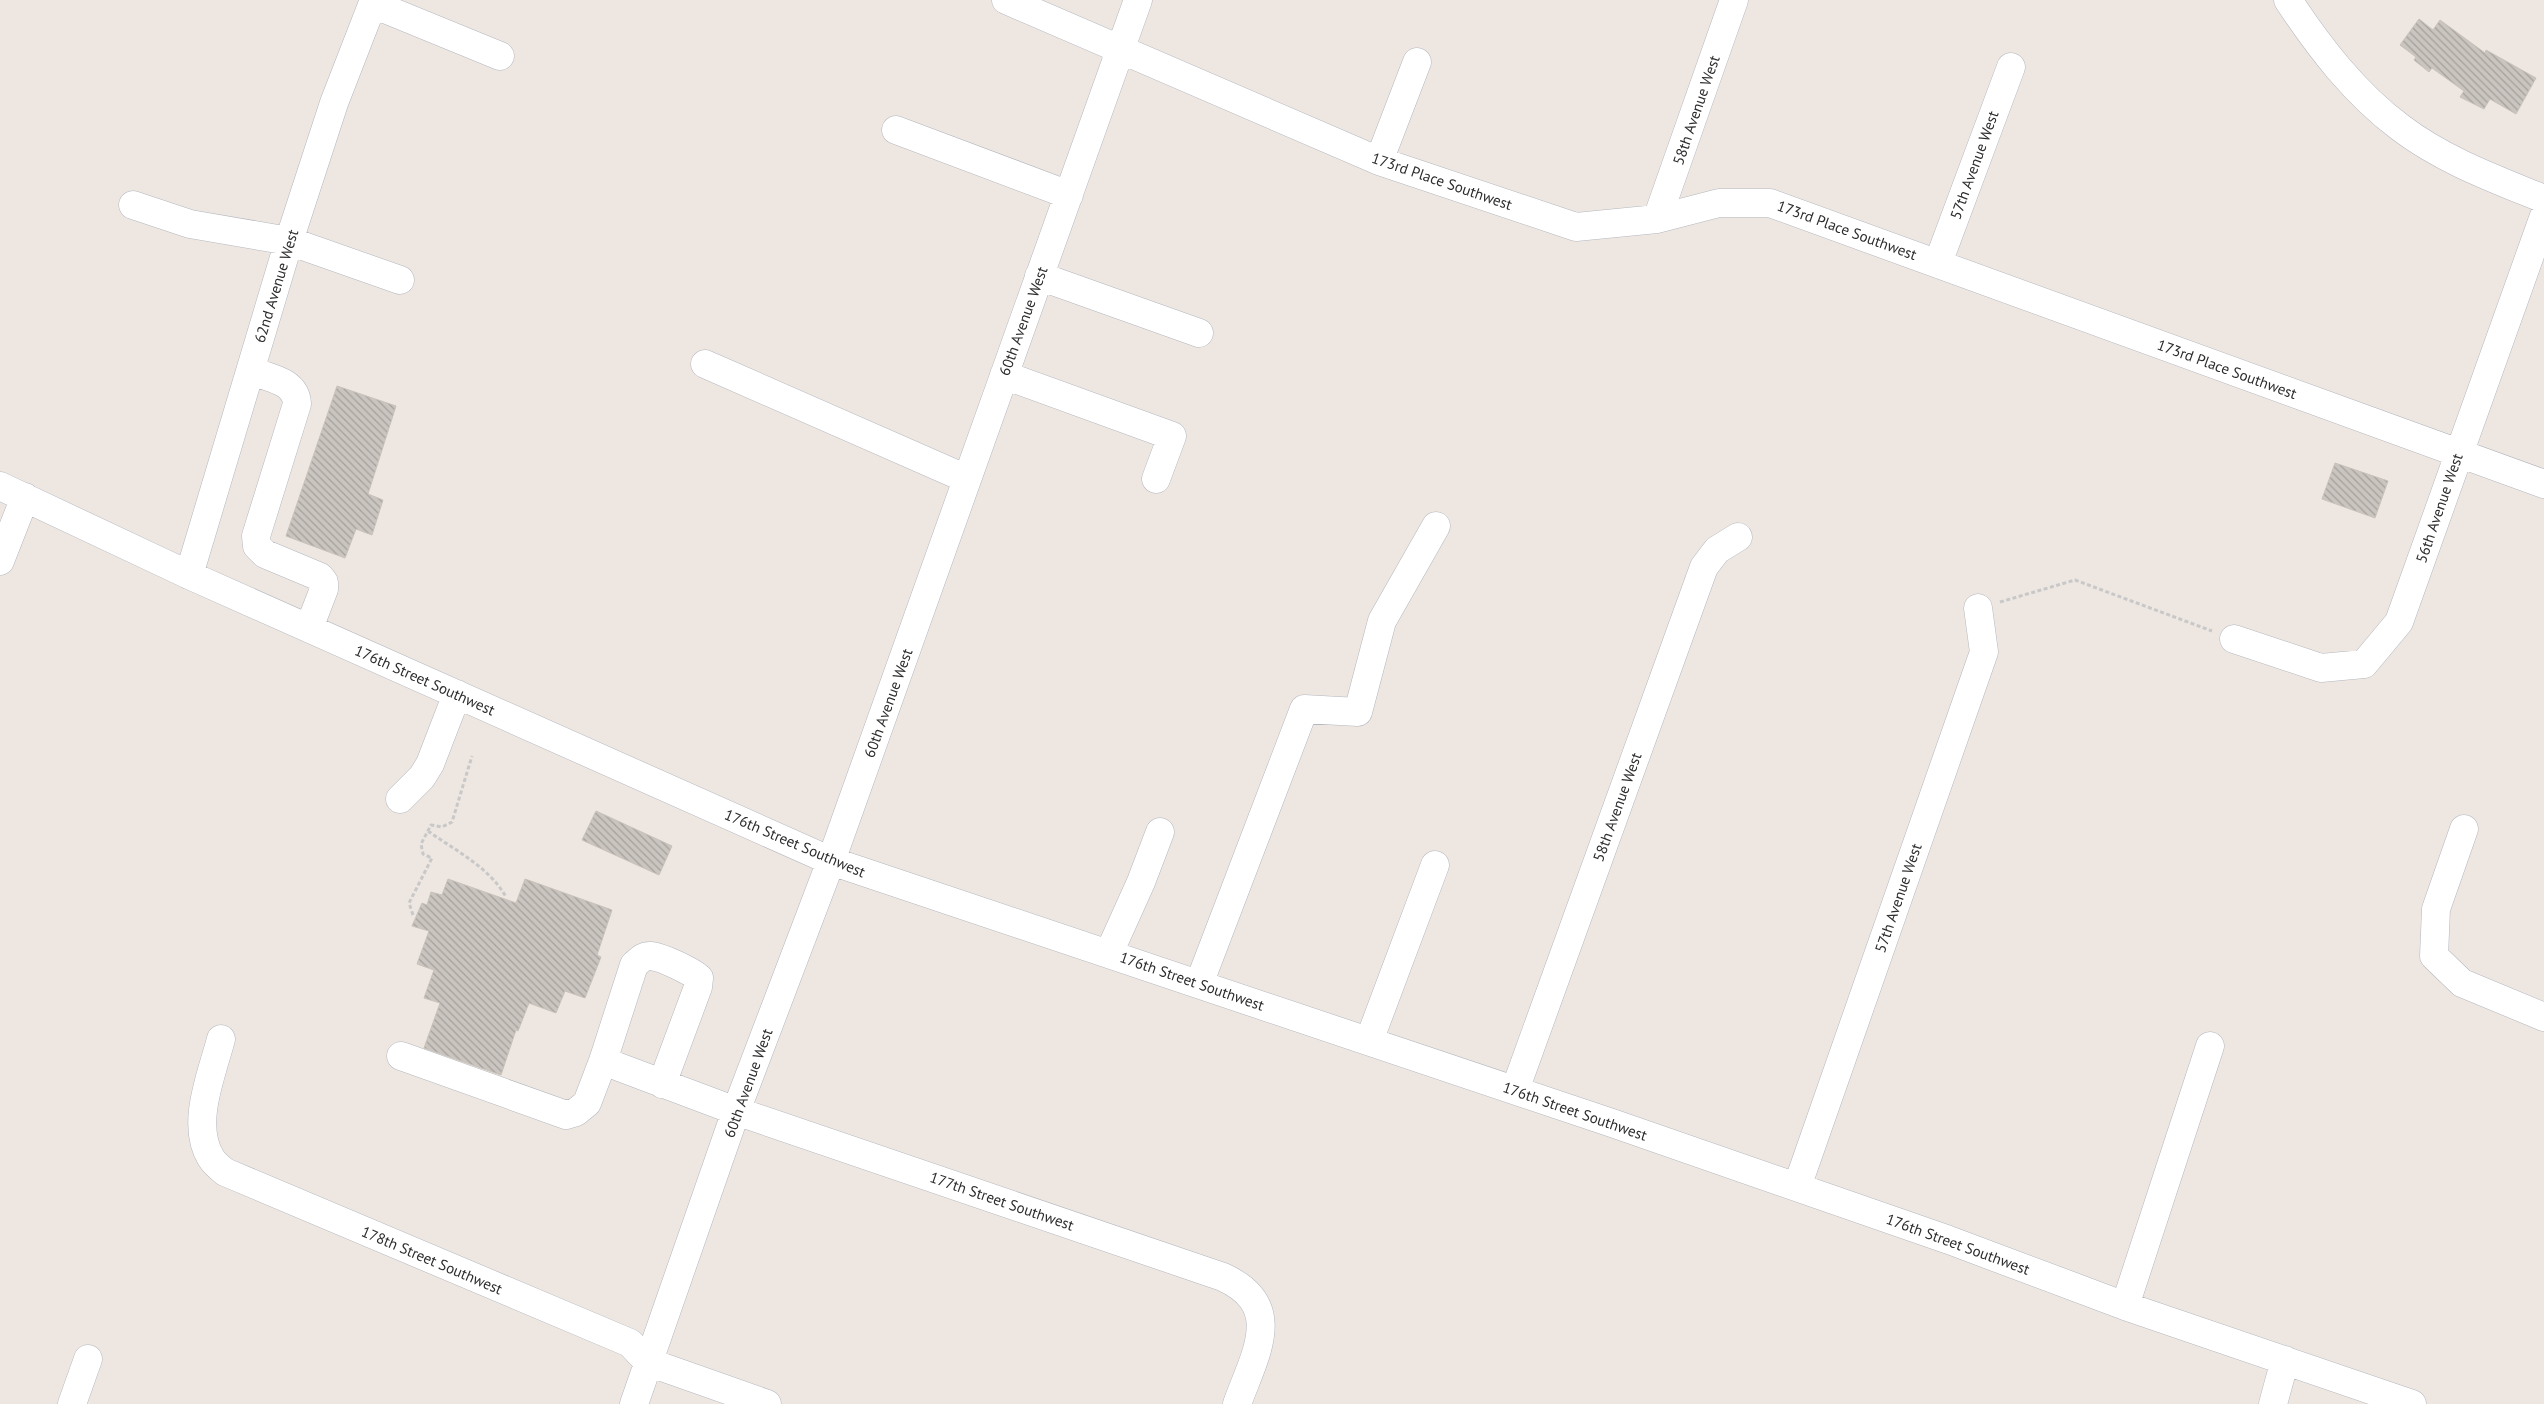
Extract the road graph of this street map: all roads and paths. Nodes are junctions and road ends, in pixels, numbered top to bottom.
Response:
1 (1006, 0) edge
2 (1138, 0) edge
3 (1734, 0) edge
4 (2288, 0) edge
5 (373, 2) edge
6 (1120, 50) junction
7 (500, 56) dead end
8 (1417, 62) dead end
9 (2011, 67) dead end
10 (896, 130) dead end
11 (1379, 161) junction
12 (1068, 194) junction
13 (2544, 198) edge
14 (133, 205) dead end
15 (2544, 216) edge
16 (1657, 219) junction
17 (289, 241) junction
18 (1938, 262) junction
19 (1039, 276) junction
20 (400, 280) dead end
21 (1199, 333) dead end
22 (705, 364) dead end
23 (251, 371) junction
24 (1004, 375) junction
25 (2458, 453) junction
26 (967, 479) junction
27 (1156, 479) dead end
28 (2544, 484) edge
29 (0, 486) edge
30 (25, 497) junction
31 (1436, 526) dead end
32 (1738, 537) dead end
33 (0, 561) edge
34 (189, 575) junction
35 (1978, 608) joint
36 (309, 628) junction
37 (2234, 639) joint
38 (457, 694) junction
39 (472, 756) dead end
40 (400, 799) dead end
41 (2464, 829) dead end
42 (428, 831) junction
43 (1160, 832) dead end
44 (832, 861) junction
45 (1435, 865) dead end
46 (506, 898) dead end
47 (413, 916) dead end
48 (1109, 953) junction
49 (1199, 984) junction
50 (2544, 1017) edge
51 (221, 1039) dead end
52 (1369, 1041) junction
53 (2210, 1046) dead end
54 (401, 1056) dead end
55 (603, 1061) junction
56 (662, 1084) junction
57 (1515, 1090) junction
58 (736, 1111) junction
59 (1797, 1187) junction
60 (2125, 1306) junction
61 (88, 1359) dead end
62 (2285, 1360) junction
63 (648, 1362) junction
64 (72, 1404) edge
65 (634, 1404) edge
66 (767, 1404) edge
67 (1237, 1404) edge
68 (2273, 1404) edge
69 (2412, 1404) edge

1 - 6 street, 173rd Place Southwest
2 - 6 street, 60th Avenue West
3 - 16 street, 58th Avenue West
4 - 13 street
5 - 7 street
5 - 17 street, 62nd Avenue West
6 - 11 street, 173rd Place Southwest
6 - 12 street, 60th Avenue West
8 - 11 street
9 - 18 street, 57th Avenue West
10 - 12 street
11 - 16 street, 173rd Place Southwest
12 - 19 street, 60th Avenue West
14 - 17 street
15 - 25 street, 56th Avenue West
16 - 18 street, 173rd Place Southwest
17 - 20 street
17 - 23 street, 62nd Avenue West
18 - 25 street, 173rd Place Southwest
19 - 21 street
19 - 24 street, 60th Avenue West
22 - 26 street
23 - 34 street, 62nd Avenue West
23 - 36 street
24 - 26 street, 60th Avenue West
24 - 27 street
25 - 28 street, 173rd Place Southwest
25 - 37 street, 56th Avenue West
26 - 44 street, 60th Avenue West
29 - 30 street, 176th Street Southwest
30 - 33 street
30 - 34 street, 176th Street Southwest
31 - 49 street
32 - 57 street, 58th Avenue West
34 - 36 street, 176th Street Southwest
35 - 37 path
35 - 59 street, 57th Avenue West
36 - 38 street, 176th Street Southwest
38 - 40 street
38 - 44 street, 176th Street Southwest
39 - 42 path
41 - 50 street
42 - 46 path
42 - 47 path
43 - 48 street
44 - 48 street, 176th Street Southwest
44 - 58 street, 60th Avenue West
45 - 52 street
48 - 49 street, 176th Street Southwest
49 - 52 street, 176th Street Southwest
51 - 63 street, 178th Street Southwest
52 - 57 street, 176th Street Southwest
53 - 60 street
54 - 55 street
55 - 56 street, 177th Street Southwest
55 - 56 street
56 - 58 street, 177th Street Southwest
57 - 59 street, 176th Street Southwest
58 - 63 street, 60th Avenue West
58 - 67 street, 177th Street Southwest
59 - 60 street, 176th Street Southwest
60 - 62 street, 176th Street Southwest
61 - 64 street
62 - 68 street
62 - 69 street, 176th Street Southwest
63 - 65 street, 60th Avenue West
63 - 66 street, 178th Street Southwest

